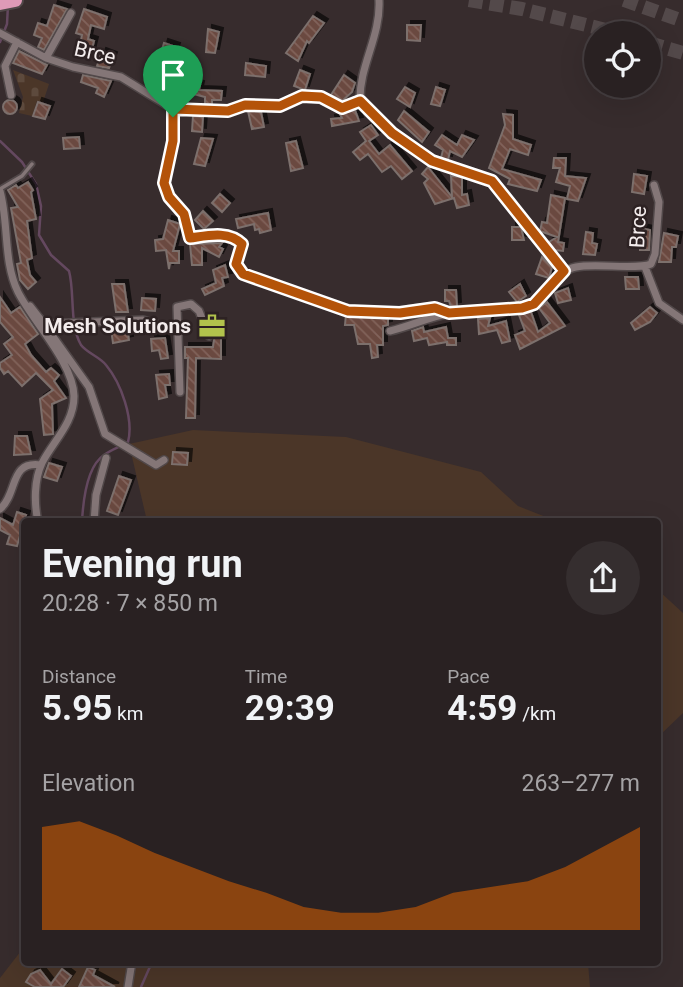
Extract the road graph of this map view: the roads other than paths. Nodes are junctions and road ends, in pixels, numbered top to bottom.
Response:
1 (15, 0) edge
2 (379, 0) edge
3 (0, 3) edge
4 (71, 13) dead end
5 (3, 34) edge
6 (17, 42) junction
7 (46, 58) junction
8 (11, 95) dead end
9 (360, 101) junction
10 (173, 109) junction
11 (32, 164) dead end
12 (654, 185) dead end
13 (0, 190) edge
14 (645, 267) junction
15 (564, 271) junction
16 (24, 302) junction
17 (449, 313) junction
18 (683, 320) edge
19 (44, 324) junction
20 (177, 331) junction
21 (390, 331) dead end
22 (209, 336) dead end
23 (180, 392) dead end
24 (106, 458) dead end
25 (164, 460) dead end
26 (41, 465) junction
27 (0, 509) edge
28 (38, 518) edge
29 (93, 518) edge
30 (131, 966) edge
31 (128, 987) edge

1 - 3 highway
2 - 9 street
4 - 7 street
5 - 6 street, Brce
6 - 7 street, Brce
6 - 8 street
7 - 10 street, Brce
9 - 10 street, Brce
9 - 15 street
10 - 17 street
11 - 13 lane
12 - 14 street, Brce
13 - 16 street
14 - 15 street, Brce
14 - 18 street, Brce
15 - 17 street
16 - 19 street
16 - 26 street
17 - 21 street
19 - 20 street
19 - 25 street
20 - 22 street
20 - 23 street
24 - 29 street
26 - 27 street
26 - 28 street
30 - 31 street

